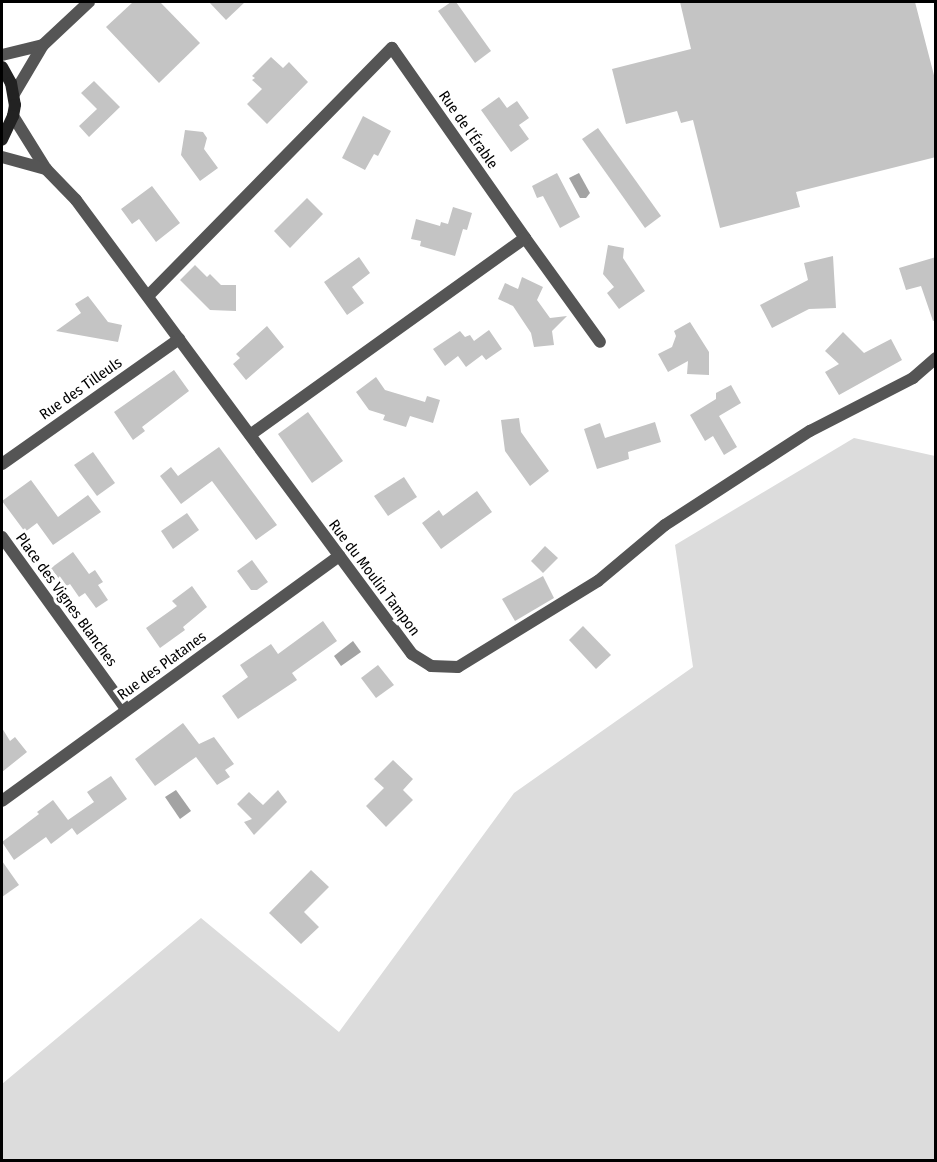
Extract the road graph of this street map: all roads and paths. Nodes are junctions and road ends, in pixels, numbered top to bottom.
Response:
1 (89, 2) edge
2 (43, 45) junction
3 (2, 55) edge
4 (2, 67) edge
5 (14, 94) junction
6 (14, 116) junction
7 (2, 140) edge
8 (2, 157) edge
9 (46, 169) junction
10 (525, 238) junction
11 (148, 296) junction
12 (179, 339) junction
13 (600, 342) dead end
14 (936, 358) edge
15 (250, 435) junction
16 (2, 464) edge
17 (2, 537) edge
18 (339, 556) junction
19 (127, 710) junction
20 (2, 801) edge

1 - 2 street
2 - 3 street
2 - 5 street
4 - 5 street
5 - 6 street
6 - 7 street
6 - 9 street, Rue du Moulin Tampon
8 - 9 street
9 - 11 street, Rue du Moulin Tampon
10 - 11 street, Rue de l’Érable
10 - 13 street
10 - 15 street
11 - 12 street, Rue du Moulin Tampon
12 - 15 street, Rue du Moulin Tampon
12 - 16 street, Rue des Tilleuls
14 - 18 street, Rue du Moulin Tampon
15 - 18 street, Rue du Moulin Tampon
17 - 19 street, Place des Vignes Blanches
18 - 19 street, Rue des Platanes
19 - 20 street, Rue des Platanes

